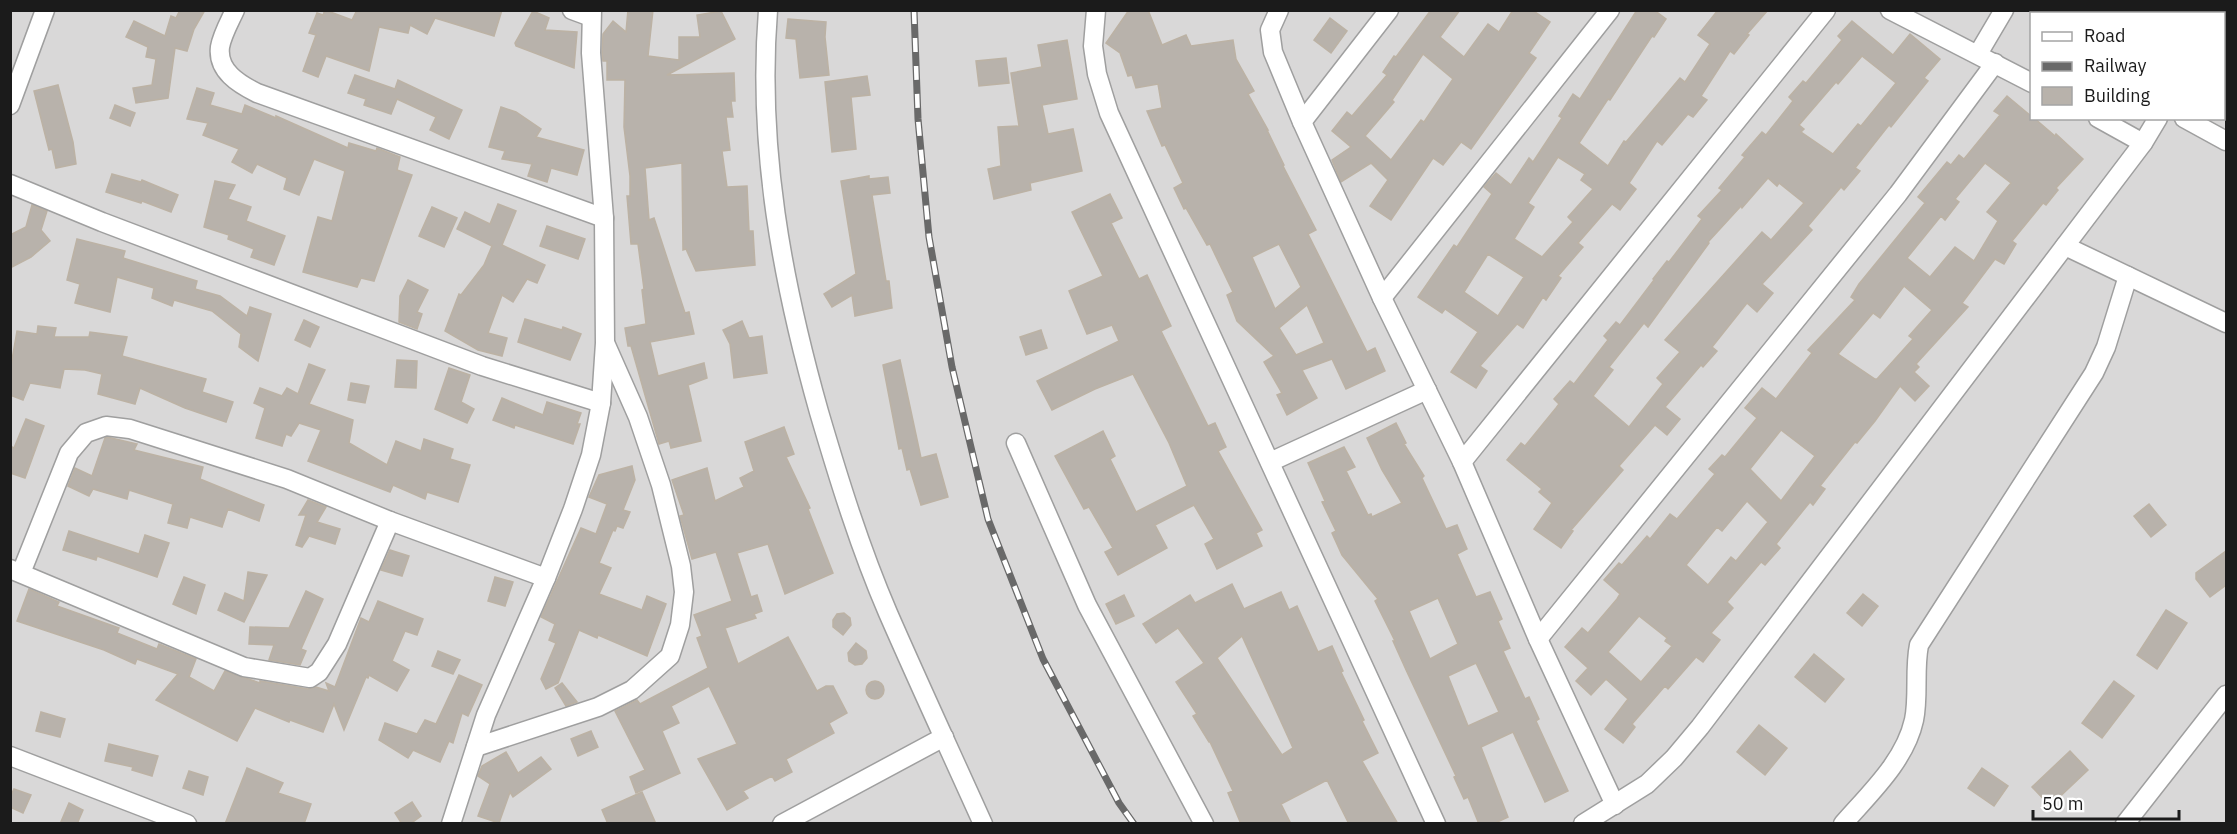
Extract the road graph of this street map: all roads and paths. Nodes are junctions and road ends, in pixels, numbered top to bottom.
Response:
1 (45, 10) edge
2 (235, 10) edge
3 (572, 10) edge
4 (768, 10) edge
5 (1096, 10) edge
6 (1279, 10) edge
7 (1389, 10) edge
8 (1610, 10) edge
9 (1826, 10) edge
10 (1890, 10) edge
11 (2004, 10) edge
12 (592, 14) edge
13 (1978, 54) junction
14 (1995, 63) junction
15 (2030, 82) edge
16 (10, 105) edge
17 (2102, 120) edge
18 (2157, 120) edge
19 (2188, 120) edge
20 (1302, 122) junction
21 (2226, 141) edge
22 (2143, 142) junction
23 (10, 184) edge
24 (604, 218) junction
25 (2065, 246) junction
26 (2128, 276) junction
27 (1382, 298) junction
28 (2226, 323) edge
29 (605, 343) junction
30 (1427, 390) junction
31 (601, 403) junction
32 (1016, 443) dead end
33 (1270, 462) junction
34 (1462, 462) junction
35 (390, 521) junction
36 (16, 571) edge
37 (546, 578) junction
38 (1538, 639) junction
39 (2226, 695) edge
40 (944, 737) junction
41 (476, 747) junction
42 (10, 756) edge
43 (1615, 805) junction
44 (187, 824) edge
45 (451, 824) edge
46 (782, 824) edge
47 (983, 824) edge
48 (1204, 824) edge
49 (1436, 824) edge
50 (1582, 824) edge
51 (1843, 824) edge
52 (2125, 824) edge

1 - 16 street
2 - 24 street
3 - 12 street
4 - 40 street
5 - 33 street
6 - 20 street
7 - 20 street
8 - 27 street
9 - 34 street
10 - 13 street
11 - 13 street
12 - 24 street
13 - 14 street
14 - 15 street
14 - 38 street
17 - 22 street
18 - 22 street
19 - 21 street
20 - 27 street
22 - 25 street
23 - 31 street
24 - 29 street
25 - 26 street
25 - 43 street
26 - 28 street
26 - 51 street
27 - 30 street
29 - 31 street
29 - 41 street
30 - 33 street
30 - 34 street
31 - 37 street
32 - 48 street
33 - 49 street
34 - 38 street
35 - 36 street
35 - 36 street
35 - 37 street
37 - 41 street
38 - 43 street
39 - 52 street
40 - 46 street
40 - 47 street
41 - 45 street
42 - 44 street
43 - 50 street

